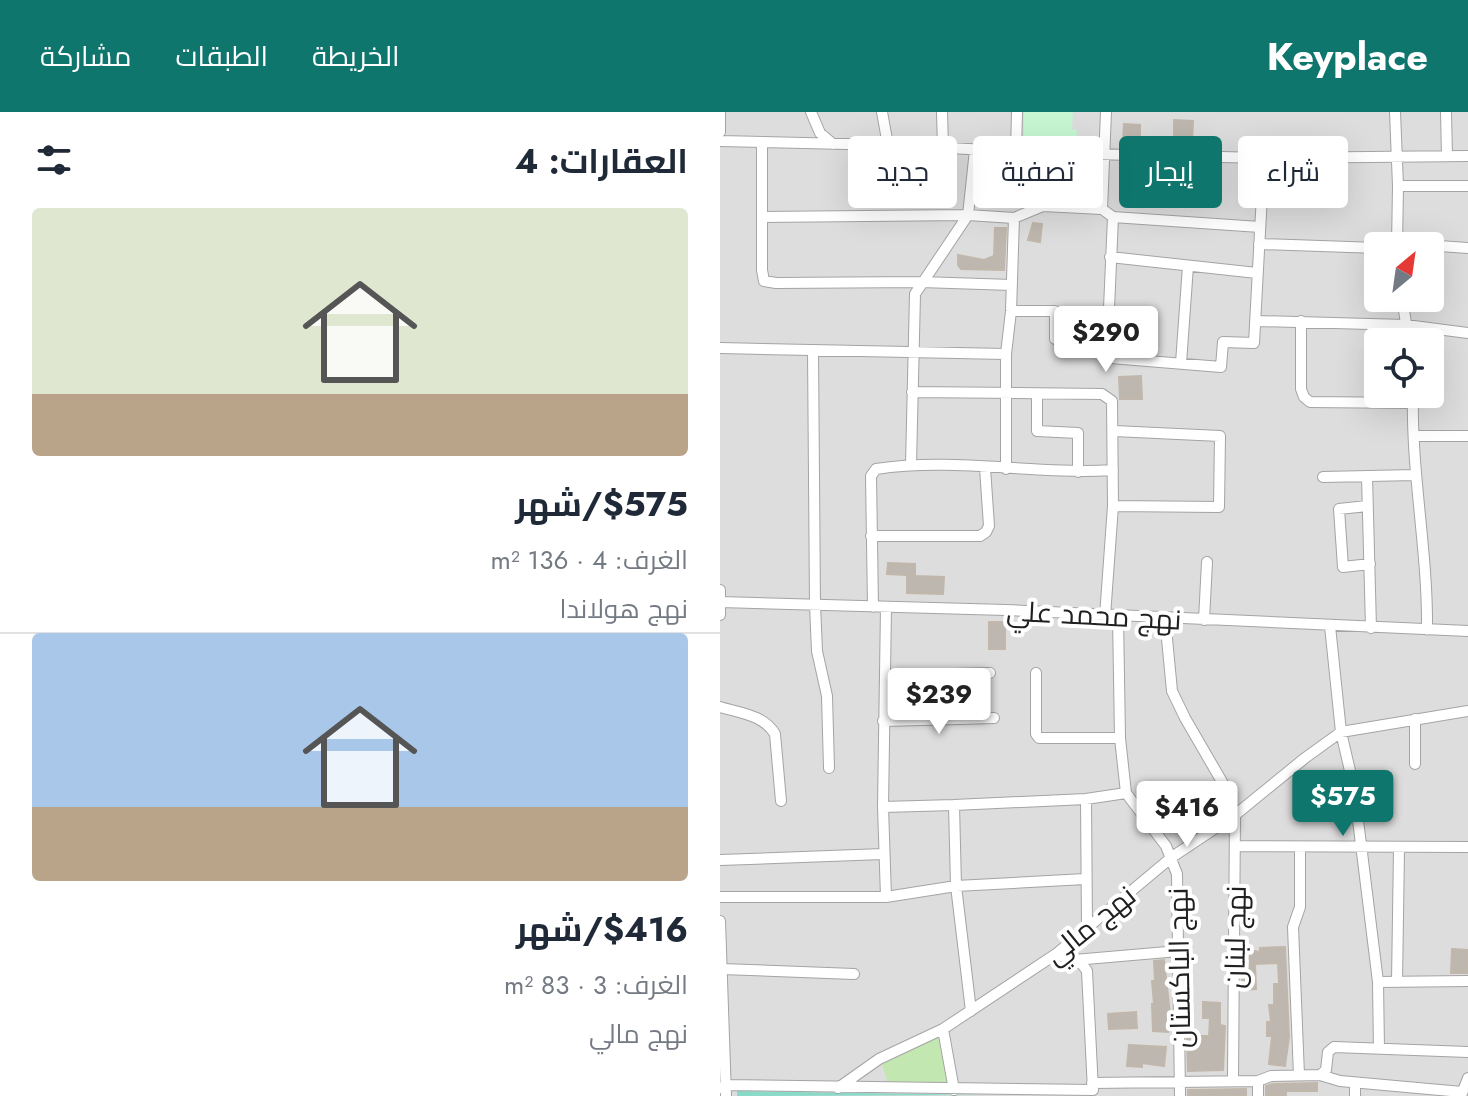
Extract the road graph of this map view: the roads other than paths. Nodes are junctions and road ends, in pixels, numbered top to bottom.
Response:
1 (720, 112) edge
2 (811, 112) edge
3 (882, 112) edge
4 (942, 112) edge
5 (1017, 112) edge
6 (1106, 112) edge
7 (1395, 112) edge
8 (1446, 112) edge
9 (720, 132) edge
10 (886, 136) edge
11 (943, 136) edge
12 (1016, 136) edge
13 (720, 141) edge
14 (762, 143) junction
15 (833, 144) junction
16 (848, 144) edge
17 (1103, 154) edge
18 (1106, 154) junction
19 (1447, 156) junction
20 (1468, 156) edge
21 (1238, 157) edge
22 (1348, 158) edge
23 (1398, 158) junction
24 (973, 169) edge
25 (1398, 186) junction
26 (1468, 186) edge
27 (1038, 208) edge
28 (1082, 208) edge
29 (1261, 208) edge
30 (1102, 209) junction
31 (968, 215) junction
32 (762, 217) junction
33 (1113, 217) junction
34 (1014, 218) junction
35 (1260, 227) junction
36 (1396, 232) edge
37 (1259, 244) junction
38 (1444, 247) edge
39 (1364, 248) edge
40 (1468, 248) edge
41 (1110, 257) junction
42 (1188, 266) junction
43 (1257, 273) junction
44 (921, 282) junction
45 (1012, 285) junction
46 (1011, 311) junction
47 (1404, 312) edge
48 (1257, 321) junction
49 (1301, 321) junction
50 (1406, 325) junction
51 (1407, 328) edge
52 (1468, 333) edge
53 (1055, 339) dead end
54 (720, 348) edge
55 (813, 350) junction
56 (913, 352) junction
57 (1006, 354) junction
58 (1181, 363) junction
59 (912, 392) junction
60 (1006, 394) junction
61 (1037, 394) junction
62 (1364, 400) edge
63 (1413, 408) edge
64 (1114, 431) junction
65 (1415, 436) junction
66 (1468, 436) edge
67 (911, 465) junction
68 (985, 468) junction
69 (1006, 469) junction
70 (1113, 470) junction
71 (1078, 472) junction
72 (1415, 475) junction
73 (1367, 476) junction
74 (1323, 477) dead end
75 (1113, 506) junction
76 (1367, 506) junction
77 (871, 536) junction
78 (1207, 562) dead end
79 (1370, 564) junction
80 (720, 590) edge
81 (720, 602) edge
82 (815, 605) junction
83 (873, 607) junction
84 (886, 607) junction
85 (720, 615) edge
86 (1105, 616) junction
87 (1118, 617) junction
88 (1165, 618) junction
89 (1204, 620) junction
90 (1330, 626) junction
91 (1371, 628) junction
92 (1427, 630) junction
93 (1468, 631) edge
94 (990, 673) dead end
95 (1036, 673) dead end
96 (885, 676) junction
97 (720, 707) edge
98 (1468, 711) edge
99 (994, 718) dead end
100 (1415, 719) junction
101 (883, 721) junction
102 (1341, 732) junction
103 (1120, 738) junction
104 (1415, 764) dead end
105 (829, 768) dead end
106 (1126, 793) junction
107 (1086, 799) junction
108 (781, 801) dead end
109 (954, 805) junction
110 (883, 807) junction
111 (1235, 815) junction
112 (1236, 846) junction
113 (1468, 847) edge
114 (1300, 848) junction
115 (1362, 848) junction
116 (1399, 849) junction
117 (883, 854) junction
118 (1172, 857) junction
119 (720, 860) edge
120 (1085, 879) junction
121 (956, 886) junction
122 (720, 897) edge
123 (886, 897) junction
124 (720, 921) edge
125 (1087, 928) junction
126 (1179, 951) junction
127 (1056, 954) junction
128 (1074, 960) junction
129 (722, 969) edge
130 (854, 974) dead end
131 (1468, 981) edge
132 (1378, 982) junction
133 (1397, 982) junction
134 (971, 1011) junction
135 (943, 1029) junction
136 (1379, 1049) junction
137 (1468, 1052) edge
138 (1299, 1075) junction
139 (1320, 1075) junction
140 (1468, 1078) edge
141 (1233, 1079) junction
142 (1180, 1080) junction
143 (1258, 1081) junction
144 (1355, 1083) junction
145 (838, 1088) junction
146 (724, 1090) edge
147 (954, 1090) junction
148 (1092, 1090) edge
149 (997, 1093) edge
150 (1462, 1094) edge
151 (1180, 1096) edge
152 (1258, 1096) edge
153 (1355, 1096) edge

1 - 9 street
2 - 15 street
3 - 10 street
4 - 11 street
5 - 12 street
6 - 18 street
7 - 23 street
8 - 19 street
13 - 14 street
14 - 15 street
14 - 32 street
15 - 16 street
17 - 18 street
18 - 21 street
18 - 30 street
19 - 20 street
19 - 23 street
22 - 23 street
23 - 25 street
24 - 31 street
25 - 26 street
25 - 36 street
27 - 34 street
28 - 30 street
29 - 35 street
30 - 33 street
31 - 32 street
31 - 34 street
31 - 44 street
32 - 44 street
33 - 35 street
33 - 41 street
34 - 45 street
35 - 37 street
37 - 39 street
37 - 43 street
38 - 40 street
41 - 42 street
41 - 58 street
42 - 43 street
42 - 58 street
43 - 48 street
44 - 45 street
44 - 56 street
45 - 46 street
46 - 53 street
46 - 57 street
47 - 50 street
48 - 49 street
48 - 58 street
49 - 50 street
49 - 62 street
50 - 51 street
50 - 52 street
54 - 55 street
55 - 56 street
55 - 82 street
56 - 57 street
56 - 59 street
57 - 60 street
59 - 60 street
59 - 67 street
60 - 61 street
60 - 69 street
61 - 64 street
61 - 71 street
63 - 65 street
64 - 70 street
64 - 75 street
65 - 66 street
65 - 72 street
67 - 68 street
67 - 77 street
68 - 69 street
68 - 77 street
69 - 71 street
70 - 71 street
70 - 75 street
72 - 73 street
72 - 92 street
73 - 74 street
73 - 76 street
75 - 86 street
76 - 79 street
76 - 79 street
77 - 83 street
78 - 89 street
79 - 91 street
80 - 81 street
81 - 82 street, نهج محمد علي
81 - 85 street
82 - 83 street, نهج محمد علي
82 - 105 street
83 - 84 street, نهج محمد علي
84 - 86 street, نهج محمد علي
84 - 96 street
86 - 87 street, نهج محمد علي
87 - 88 street, نهج محمد علي
87 - 103 street, نهج الباكستان
88 - 89 street, نهج محمد علي
88 - 111 street, نهج لبنان
89 - 90 street, نهج محمد علي
90 - 91 street, نهج محمد علي
90 - 102 street
91 - 92 street, نهج محمد علي
92 - 93 street, نهج محمد علي
94 - 96 street
95 - 103 street
96 - 101 street
97 - 108 street
98 - 100 street, نهج مالي
99 - 101 street
100 - 102 street, نهج مالي
100 - 104 street
101 - 110 street
102 - 111 street, نهج مالي
102 - 115 street
103 - 106 street, نهج الباكستان
106 - 107 street
106 - 118 street, نهج الباكستان
107 - 109 street
107 - 120 street
109 - 110 street
109 - 121 street
110 - 117 street
111 - 112 street, نهج لبنان
111 - 118 street, نهج مالي
112 - 114 street
112 - 141 street, نهج لبنان
113 - 116 street
114 - 115 street
114 - 138 street
115 - 116 street
115 - 132 street
116 - 133 street
117 - 119 street
117 - 123 street
118 - 125 street, نهج مالي
118 - 126 street, نهج الباكستان
120 - 121 street
120 - 125 street
121 - 123 street
121 - 134 street
122 - 123 street
124 - 129 street
125 - 127 street, نهج مالي
126 - 128 street
126 - 142 street, نهج الباكستان
127 - 128 street
127 - 134 street, نهج مالي
128 - 148 street
129 - 130 street
129 - 146 street
131 - 133 street
132 - 133 street
132 - 136 street
134 - 135 street, نهج مالي
135 - 145 street, نهج مالي
135 - 147 street
136 - 137 street
136 - 139 street
138 - 139 street
138 - 143 street
139 - 144 street
140 - 150 street
141 - 142 street
141 - 143 street
142 - 148 street
142 - 151 street, نهج الباكستان
143 - 152 street
144 - 150 street
144 - 153 street
145 - 146 street
145 - 147 street
147 - 149 street
148 - 149 street

